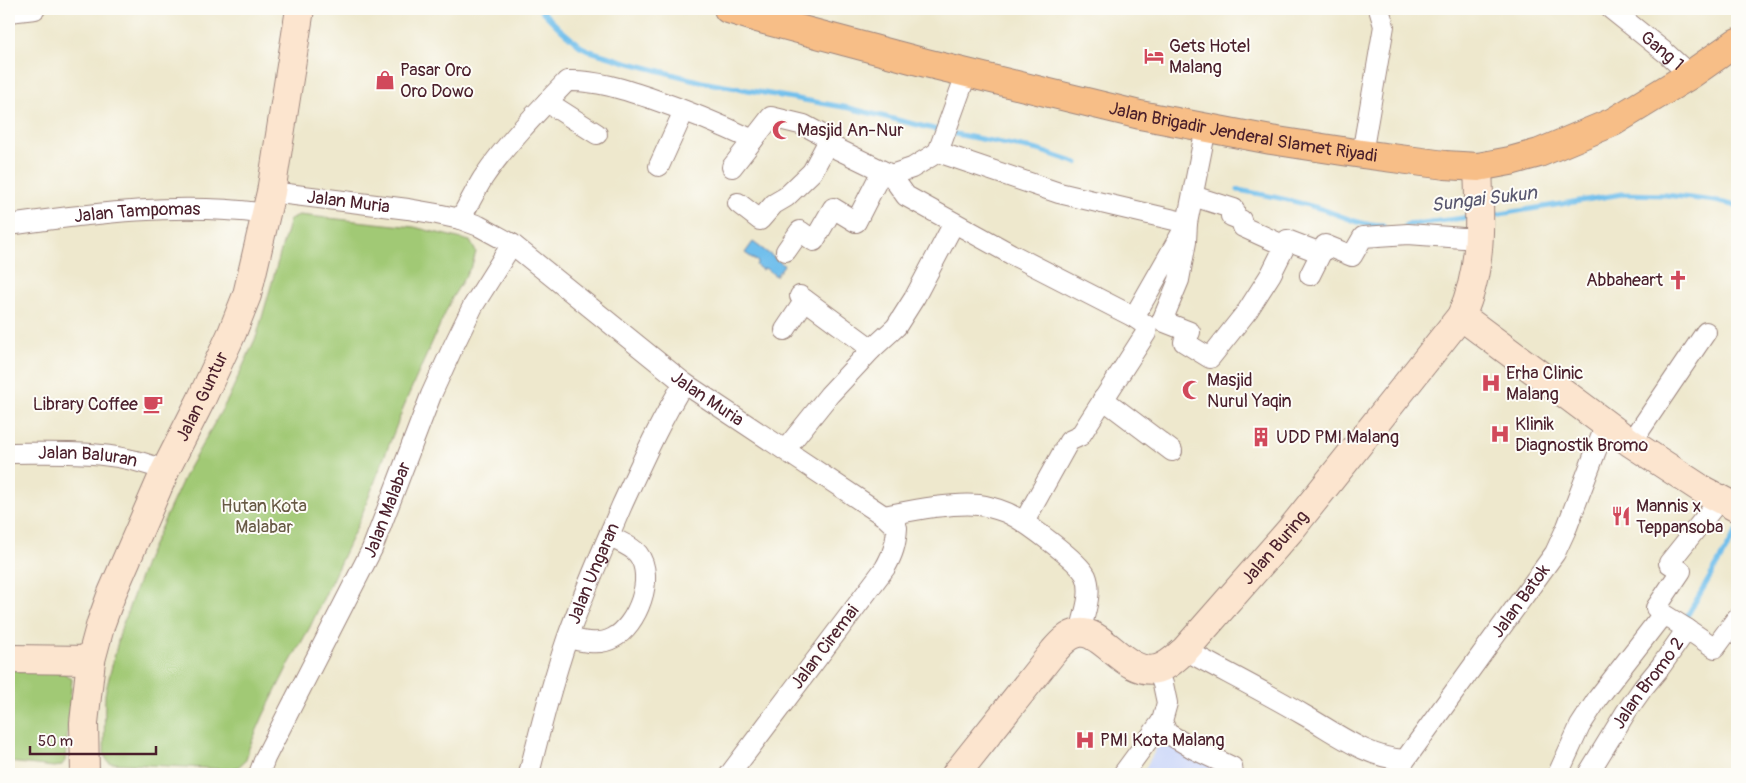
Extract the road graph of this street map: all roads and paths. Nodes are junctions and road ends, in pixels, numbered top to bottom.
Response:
1 (36, 9) edge
2 (300, 9) edge
3 (728, 9) edge
4 (1379, 9) edge
5 (1611, 9) edge
6 (9, 12) edge
7 (1737, 42) edge
8 (966, 72) junction
9 (1690, 75) junction
10 (547, 102) junction
11 (684, 111) junction
12 (1206, 128) junction
13 (597, 134) dead end
14 (943, 139) junction
15 (753, 140) junction
16 (828, 144) junction
17 (1362, 154) junction
18 (659, 166) dead end
19 (732, 167) dead end
20 (1478, 167) junction
21 (892, 179) junction
22 (1193, 196) junction
23 (269, 203) junction
24 (738, 203) dead end
25 (460, 219) junction
26 (954, 223) junction
27 (1187, 223) junction
28 (9, 225) edge
29 (1480, 232) junction
30 (512, 244) junction
31 (1285, 246) junction
32 (786, 252) dead end
33 (1321, 253) junction
34 (1310, 276) dead end
35 (1460, 316) junction
36 (1134, 317) junction
37 (785, 330) dead end
38 (1706, 332) dead end
39 (872, 349) junction
40 (684, 383) junction
41 (1103, 399) junction
42 (1606, 424) junction
43 (1631, 443) junction
44 (785, 450) junction
45 (1172, 451) dead end
46 (9, 453) edge
47 (165, 472) junction
48 (1729, 503) edge
49 (884, 516) junction
50 (1024, 522) junction
51 (609, 536) junction
52 (1737, 618) edge
53 (1678, 623) junction
54 (1080, 632) junction
55 (568, 638) junction
56 (1185, 650) junction
57 (9, 659) edge
58 (91, 660) junction
59 (1157, 669) junction
60 (1162, 721) junction
61 (1404, 766) edge
62 (85, 774) edge
63 (260, 774) edge
64 (529, 774) edge
65 (730, 774) edge
66 (956, 774) edge
67 (1123, 774) edge
68 (1233, 774) edge
69 (1558, 774) edge
70 (1588, 774) edge

1 - 6 street
2 - 23 street, Jalan Guntur
3 - 8 main road, Jalan Brigadir Jenderal Slamet Riyadi
4 - 17 street
5 - 9 street, Gang 1
7 - 9 main road, Jalan Brigadir Jenderal Slamet Riyadi
8 - 12 main road, Jalan Brigadir Jenderal Slamet Riyadi
8 - 14 street
9 - 20 main road, Jalan Brigadir Jenderal Slamet Riyadi
10 - 11 street
10 - 13 street
10 - 25 street
11 - 15 street
11 - 18 street
12 - 17 main road, Jalan Brigadir Jenderal Slamet Riyadi
12 - 22 street
14 - 21 street
14 - 27 street
15 - 16 street
15 - 19 street
16 - 21 street
16 - 24 street
17 - 20 main road, Jalan Brigadir Jenderal Slamet Riyadi
20 - 29 street, Jalan Buring
21 - 26 street
21 - 32 street
22 - 27 street
22 - 31 street
23 - 25 street, Jalan Muria
23 - 28 street, Jalan Tampomas
23 - 47 street, Jalan Guntur
25 - 30 street, Jalan Muria
26 - 36 street
26 - 39 street
27 - 31 street
27 - 36 street
29 - 33 street
29 - 35 street, Jalan Buring
30 - 40 street, Jalan Muria
30 - 63 street, Jalan Malabar
31 - 33 street
33 - 34 street
35 - 42 street
35 - 56 street, Jalan Buring
36 - 41 street
37 - 39 street
38 - 43 street
39 - 44 street
40 - 44 street, Jalan Muria
40 - 51 street, Jalan Ungaran
41 - 45 street
41 - 50 street
42 - 43 street
42 - 61 street, Jalan Batok
43 - 48 street
44 - 49 street, Jalan Muria
46 - 47 street, Jalan Baluran
47 - 58 street, Jalan Guntur
48 - 53 street
49 - 50 street
49 - 65 street, Jalan Ciremai
50 - 54 street
51 - 55 street, Jalan Ungaran
51 - 55 street
52 - 53 street, Jalan Bromo 2
53 - 69 street
53 - 70 street, Jalan Bromo 2
54 - 59 street
54 - 66 street
55 - 64 street, Jalan Ungaran
56 - 59 street, Jalan Buring
56 - 61 street
57 - 58 street
58 - 62 street, Jalan Guntur
59 - 60 street
60 - 67 street
60 - 68 street

